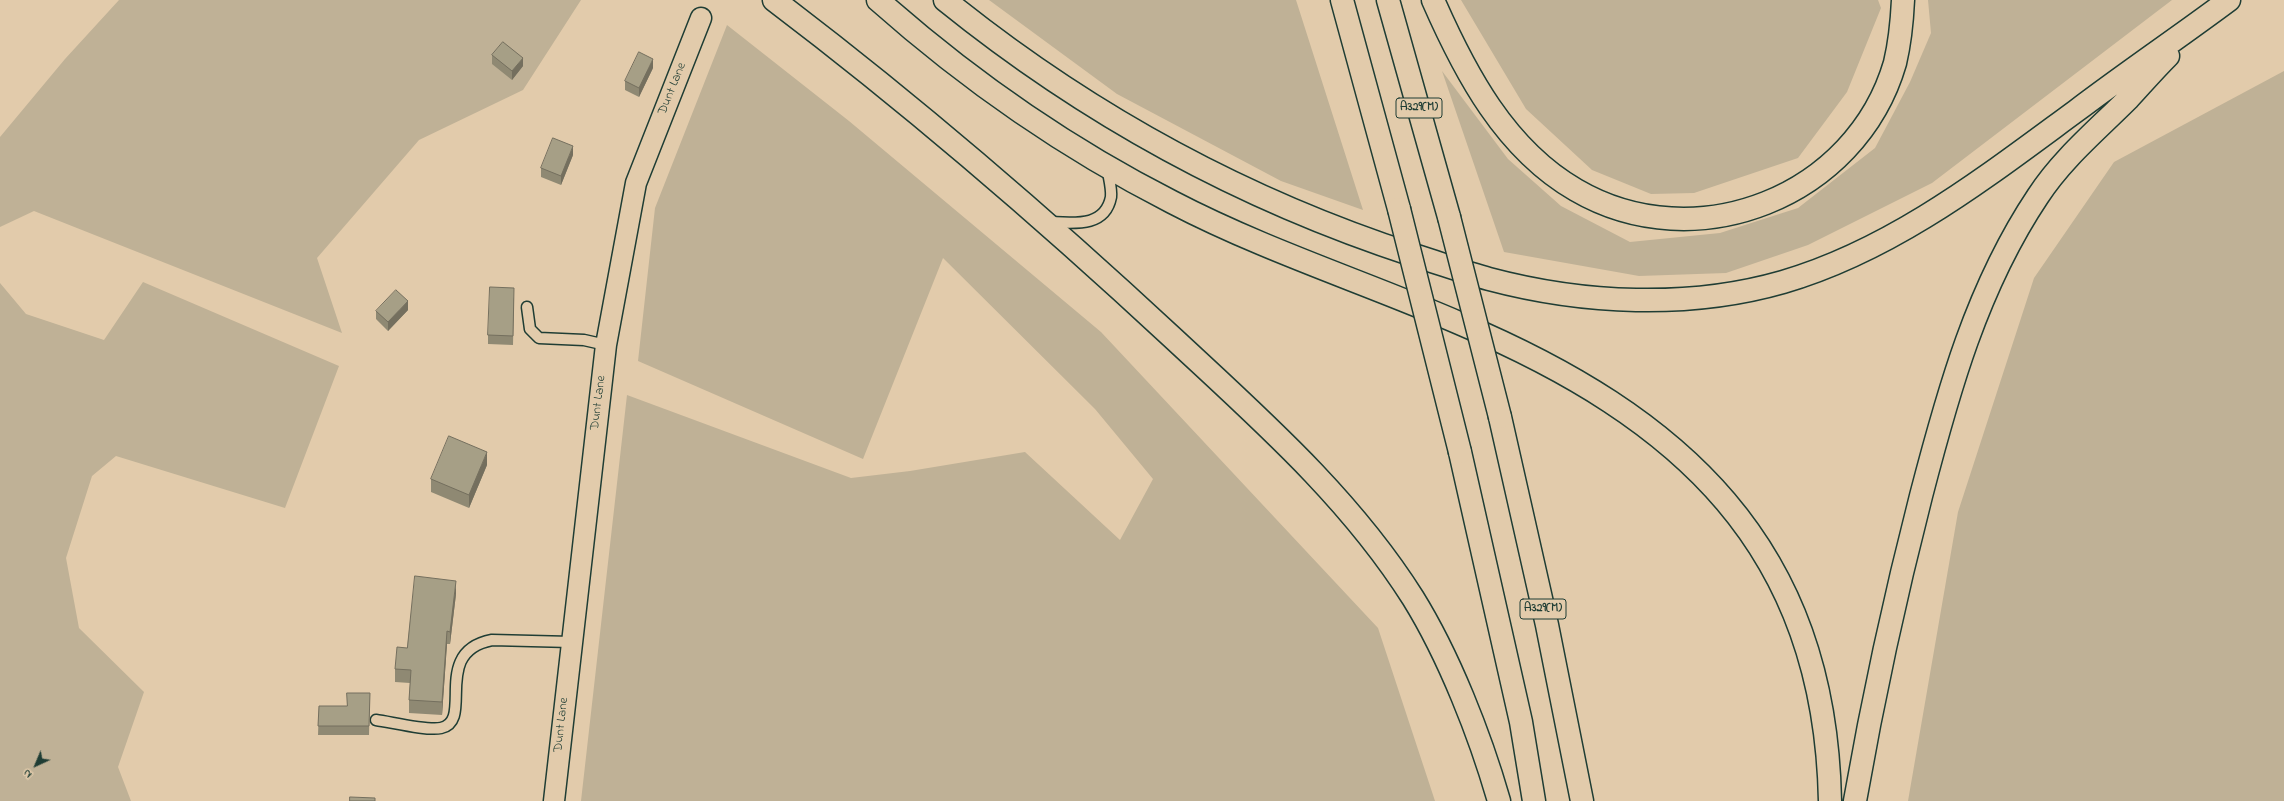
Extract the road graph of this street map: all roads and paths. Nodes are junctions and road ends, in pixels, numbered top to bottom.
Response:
1 (774, 0) edge
2 (878, 0) edge
3 (945, 0) edge
4 (1342, 0) edge
5 (1388, 0) edge
6 (1433, 0) edge
7 (1903, 0) edge
8 (2228, 0) edge
9 (701, 18) dead end
10 (2204, 18) junction
11 (1106, 166) junction
12 (1047, 222) junction
13 (527, 307) dead end
14 (606, 345) junction
15 (571, 642) junction
16 (376, 720) dead end
17 (554, 801) edge
18 (1499, 801) edge
19 (1534, 801) edge
20 (1582, 801) edge
21 (1830, 801) edge
22 (1855, 801) edge

1 - 12 highway
2 - 11 highway
3 - 10 highway
4 - 19 highway, bridge
5 - 20 highway, A329(M), bridge
6 - 7 highway
8 - 10 highway
9 - 14 street, Dunt Lane
10 - 22 highway
11 - 12 lane
11 - 21 highway
12 - 18 highway
13 - 14 lane
14 - 15 street, Dunt Lane
15 - 16 lane
15 - 17 street, Dunt Lane

